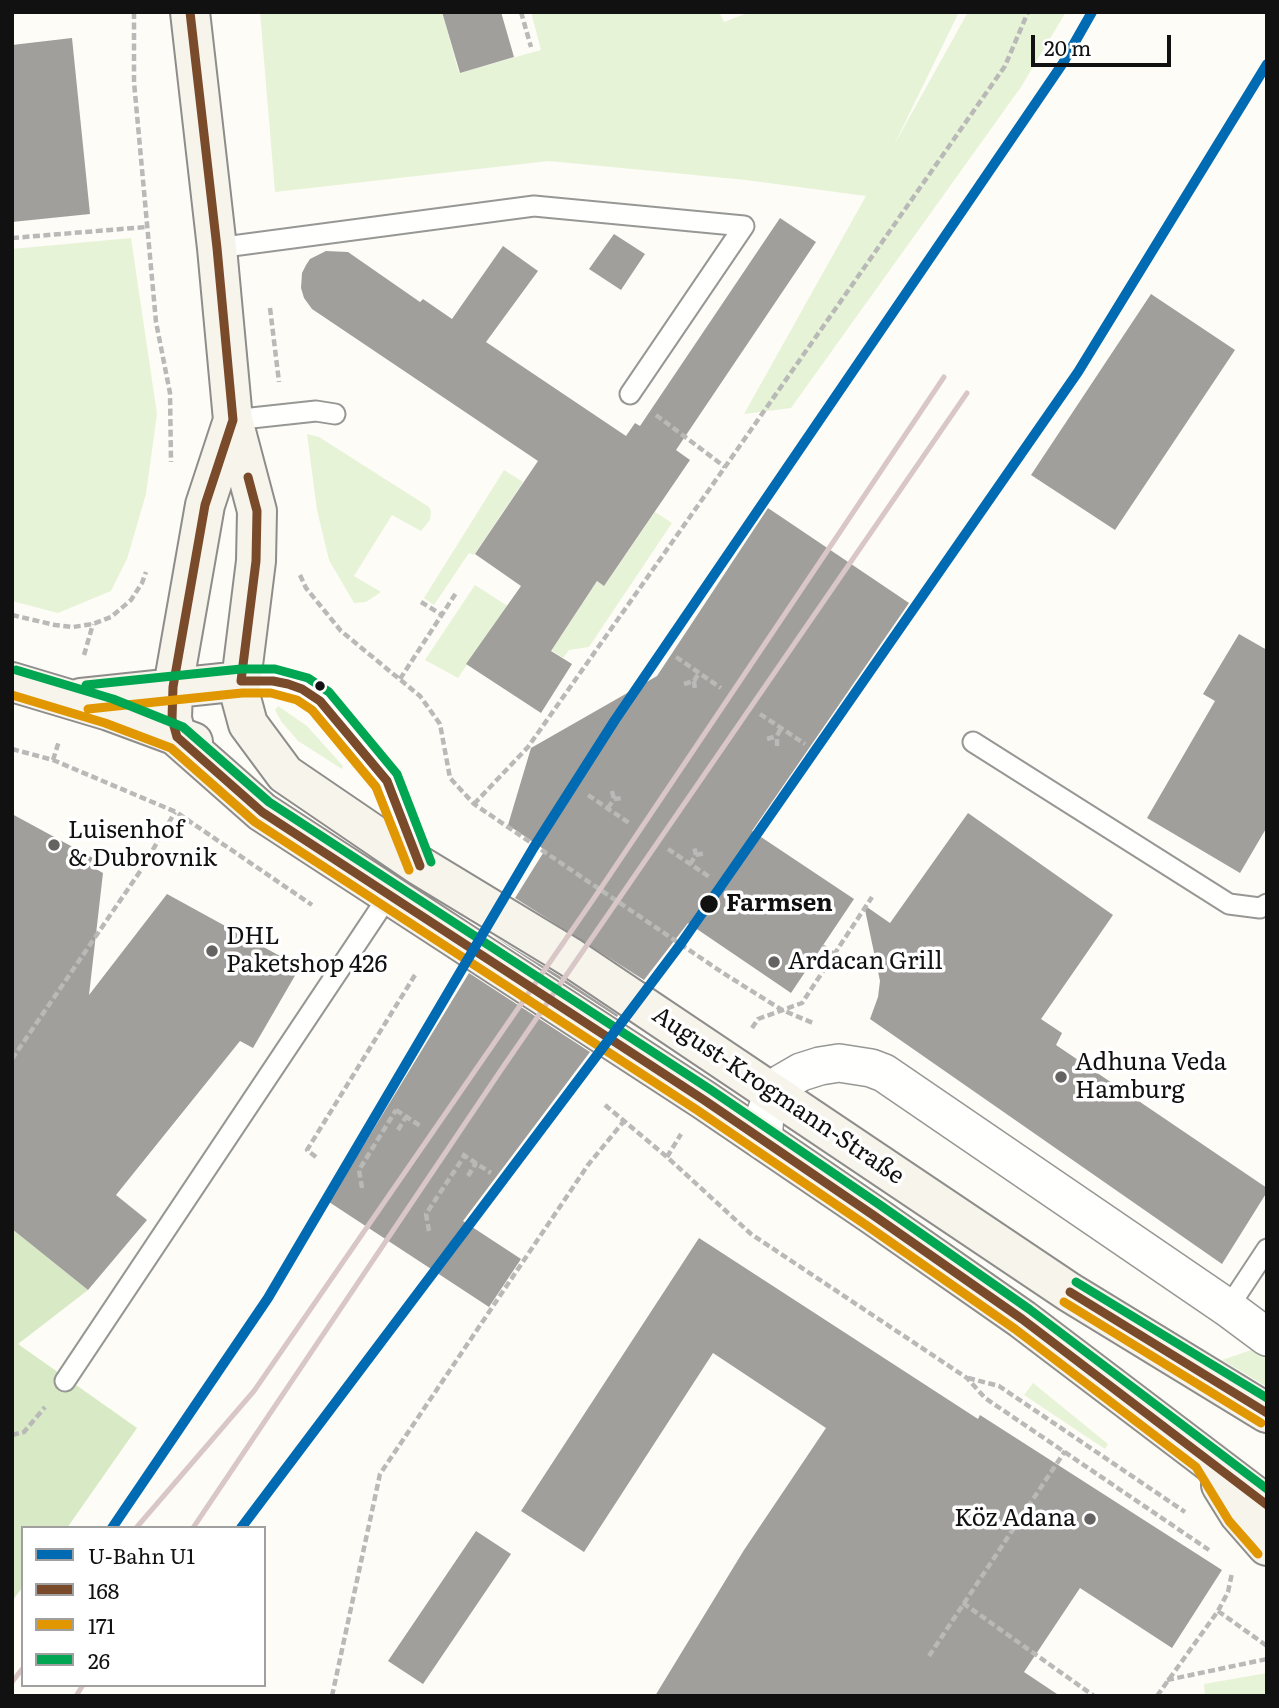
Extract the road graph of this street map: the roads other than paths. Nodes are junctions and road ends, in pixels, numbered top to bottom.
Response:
1 (190, 12) edge
2 (217, 248) junction
3 (630, 394) road end
4 (335, 414) dead end
5 (233, 420) junction
6 (241, 681) junction
7 (12, 682) edge
8 (173, 687) junction
9 (72, 699) junction
10 (177, 737) junction
11 (973, 742) dead end
12 (285, 774) junction
13 (421, 866) junction
14 (389, 895) junction
15 (1267, 904) edge
16 (773, 1093) junction
17 (762, 1141) junction
18 (1267, 1249) edge
19 (1228, 1308) junction
20 (1267, 1337) edge
21 (65, 1381) dead end
22 (1267, 1413) edge
23 (1205, 1459) junction
24 (1267, 1505) edge
25 (1267, 1546) edge

1 - 2 main road, August-Krogmann-Straße
2 - 3 lane
2 - 5 main road, August-Krogmann-Straße
4 - 5 lane
5 - 6 main road, August-Krogmann-Straße
5 - 8 main road, August-Krogmann-Straße
6 - 8 main road
6 - 12 main road, August-Krogmann-Straße
6 - 13 lane
7 - 9 main road
8 - 9 main road
8 - 10 main road, August-Krogmann-Straße
9 - 10 main road
10 - 12 main road
10 - 14 main road, August-Krogmann-Straße
11 - 15 lane
12 - 13 main road, August-Krogmann-Straße
13 - 16 main road, August-Krogmann-Straße
14 - 17 main road, August-Krogmann-Straße
14 - 21 lane
16 - 17 street
16 - 19 street
16 - 22 main road, August-Krogmann-Straße
17 - 23 main road, August-Krogmann-Straße
18 - 19 lane
19 - 20 street
23 - 24 main road, August-Krogmann-Straße
23 - 25 main road

